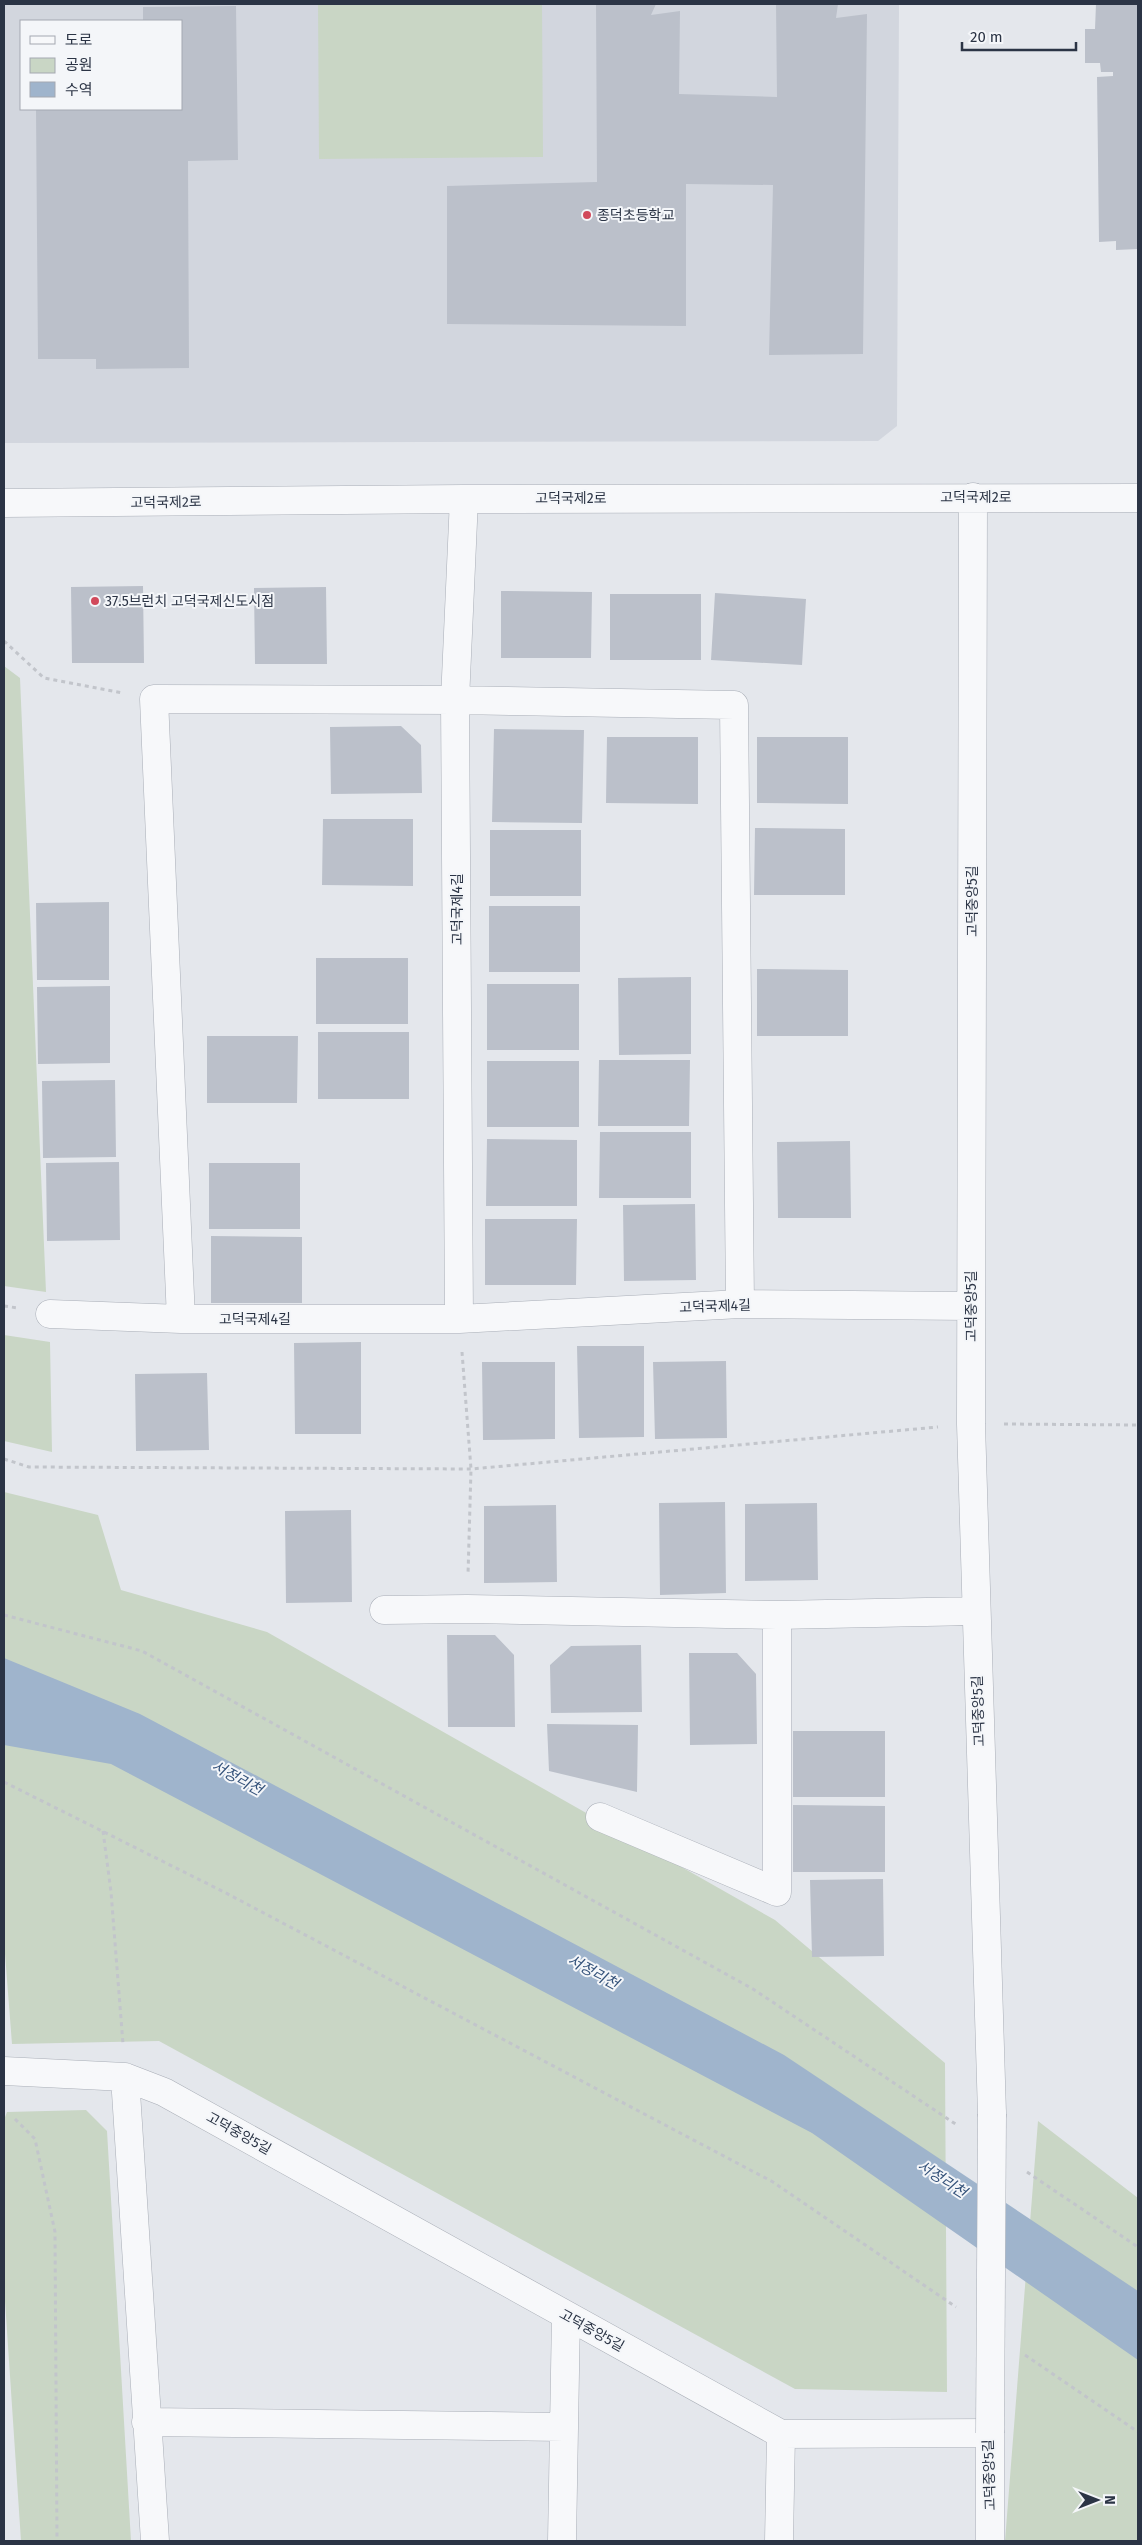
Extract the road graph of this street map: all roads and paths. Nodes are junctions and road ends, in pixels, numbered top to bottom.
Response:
1 (973, 497) junction
2 (1138, 498) edge
3 (464, 499) junction
4 (4, 503) edge
5 (4, 641) edge
6 (154, 699) junction
7 (455, 700) junction
8 (740, 1304) junction
9 (971, 1306) junction
10 (50, 1314) dead end
11 (181, 1319) junction
12 (460, 1319) junction
13 (971, 1424) junction
14 (1138, 1426) edge
15 (4, 1460) edge
16 (471, 1469) junction
17 (467, 1609) junction
18 (384, 1610) dead end
19 (975, 1611) junction
20 (4, 1614) edge
21 (777, 1615) junction
22 (4, 1782) edge
23 (600, 1817) dead end
24 (103, 1831) junction
25 (4, 2071) edge
26 (125, 2077) junction
27 (15, 2119) dead end
28 (958, 2126) dead end
29 (1024, 2170) dead end
30 (1138, 2246) edge
31 (960, 2310) dead end
32 (566, 2316) junction
33 (1025, 2354) dead end
34 (146, 2422) junction
35 (564, 2427) junction
36 (1138, 2432) edge
37 (990, 2433) junction
38 (781, 2434) junction
39 (57, 2541) edge
40 (155, 2541) edge
41 (562, 2541) edge
42 (779, 2541) edge
43 (990, 2541) edge

1 - 2 street, 고덕국제2로
1 - 3 street, 고덕국제2로
1 - 9 street, 고덕중앙5길
3 - 4 street, 고덕국제2로
3 - 7 street, 고덕국제4길
5 - 6 path
6 - 7 street
6 - 11 street
7 - 8 street
7 - 12 street, 고덕국제4길
8 - 9 street, 고덕국제4길
8 - 12 street, 고덕국제4길
9 - 13 street, 고덕중앙5길
10 - 11 street, 고덕국제4길
11 - 12 street, 고덕국제4길
12 - 16 path
13 - 14 path
13 - 16 path
13 - 19 street, 고덕중앙5길
15 - 16 path
16 - 17 path
17 - 18 street
17 - 21 street
19 - 21 street
19 - 37 street, 고덕중앙5길, bridge
20 - 28 path
21 - 23 street
22 - 24 path
24 - 26 path
24 - 31 path
25 - 26 street, 고덕중앙5길
26 - 32 street, 고덕중앙5길
26 - 34 street
27 - 39 path
29 - 30 path
32 - 35 street
32 - 38 street, 고덕중앙5길
33 - 36 path
34 - 35 street
34 - 40 street
35 - 41 street
37 - 38 street, 고덕중앙5길
37 - 43 street, 고덕중앙5길
38 - 42 street

